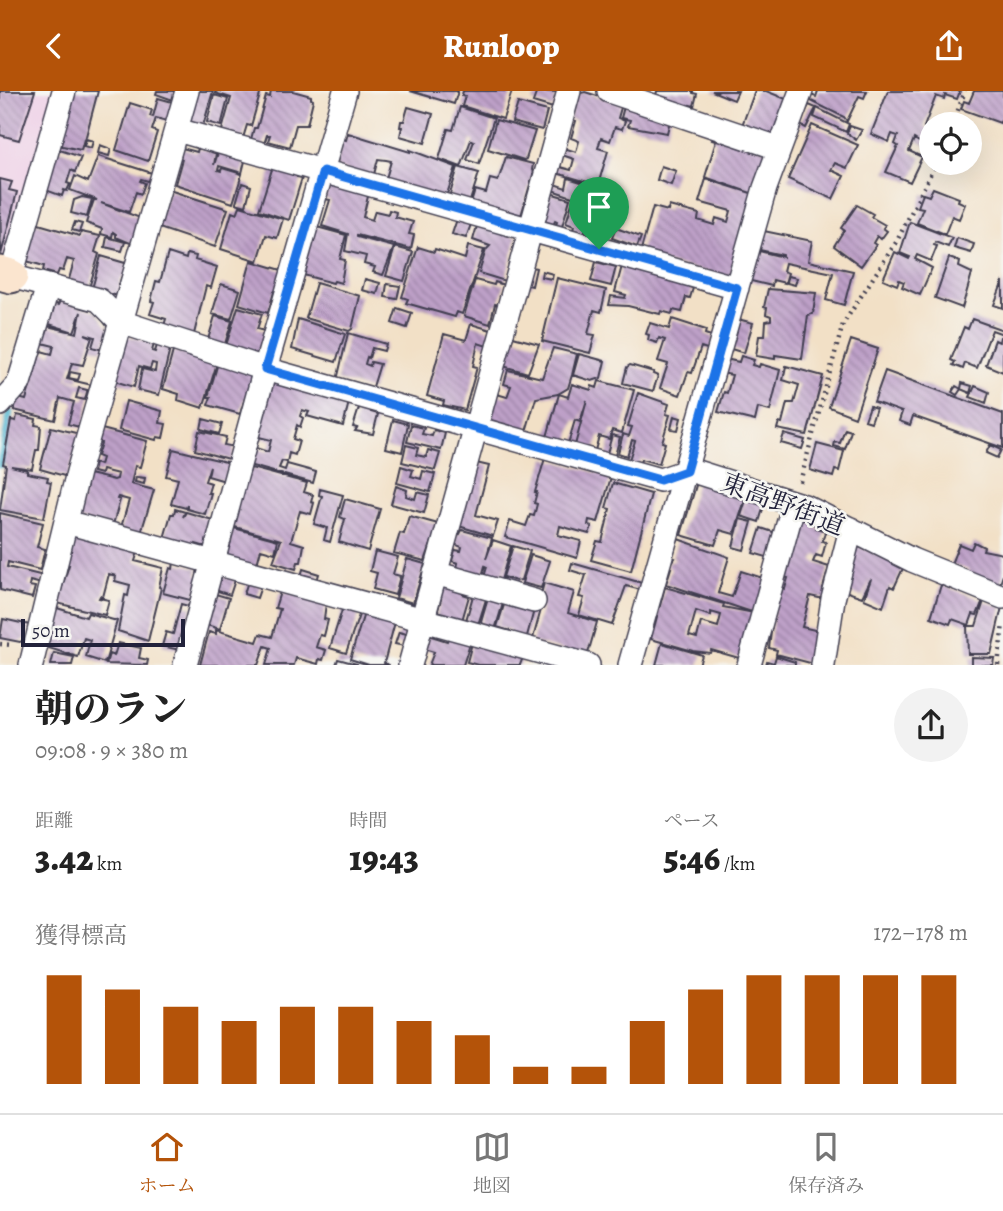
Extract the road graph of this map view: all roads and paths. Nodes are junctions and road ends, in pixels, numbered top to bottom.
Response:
1 (64, 91) edge
2 (187, 91) edge
3 (345, 91) edge
4 (569, 91) edge
5 (609, 91) edge
6 (802, 91) edge
7 (965, 91) edge
8 (636, 95) edge
9 (957, 112) edge
10 (177, 130) junction
11 (778, 148) junction
12 (323, 171) junction
13 (930, 175) edge
14 (530, 230) junction
15 (6, 275) edge
16 (48, 286) junction
17 (737, 288) junction
18 (121, 323) junction
19 (265, 369) junction
20 (0, 404) edge
21 (475, 429) junction
22 (686, 471) junction
23 (794, 503) junction
24 (66, 522) junction
25 (851, 529) junction
26 (213, 564) junction
27 (435, 573) junction
28 (1003, 597) edge
29 (534, 601) dead end
30 (422, 620) junction
31 (1003, 624) edge
32 (31, 665) edge
33 (185, 665) edge
34 (410, 665) edge
35 (588, 665) edge
36 (630, 665) edge
37 (749, 665) edge
38 (823, 665) edge
39 (998, 665) edge

1 - 15 street
2 - 10 street
3 - 12 street
4 - 14 street
5 - 8 street
6 - 11 street
7 - 9 path
8 - 11 street
10 - 12 street
10 - 18 street
11 - 17 street
12 - 14 street
12 - 19 street
13 - 23 path
14 - 17 street
14 - 21 street
15 - 16 street, 東高野街道
16 - 18 street, 東高野街道
16 - 20 street
17 - 22 street
18 - 19 street, 東高野街道
18 - 24 street
19 - 21 street, 東高野街道
19 - 26 street
21 - 22 street, 東高野街道
21 - 27 street
22 - 23 street, 東高野街道
22 - 36 street
23 - 25 street, 東高野街道
23 - 37 street
24 - 26 street
24 - 32 street
25 - 28 street, 東高野街道
25 - 38 street
26 - 30 street
26 - 33 street
27 - 29 street
27 - 30 street
30 - 34 street
30 - 35 street
31 - 39 path

